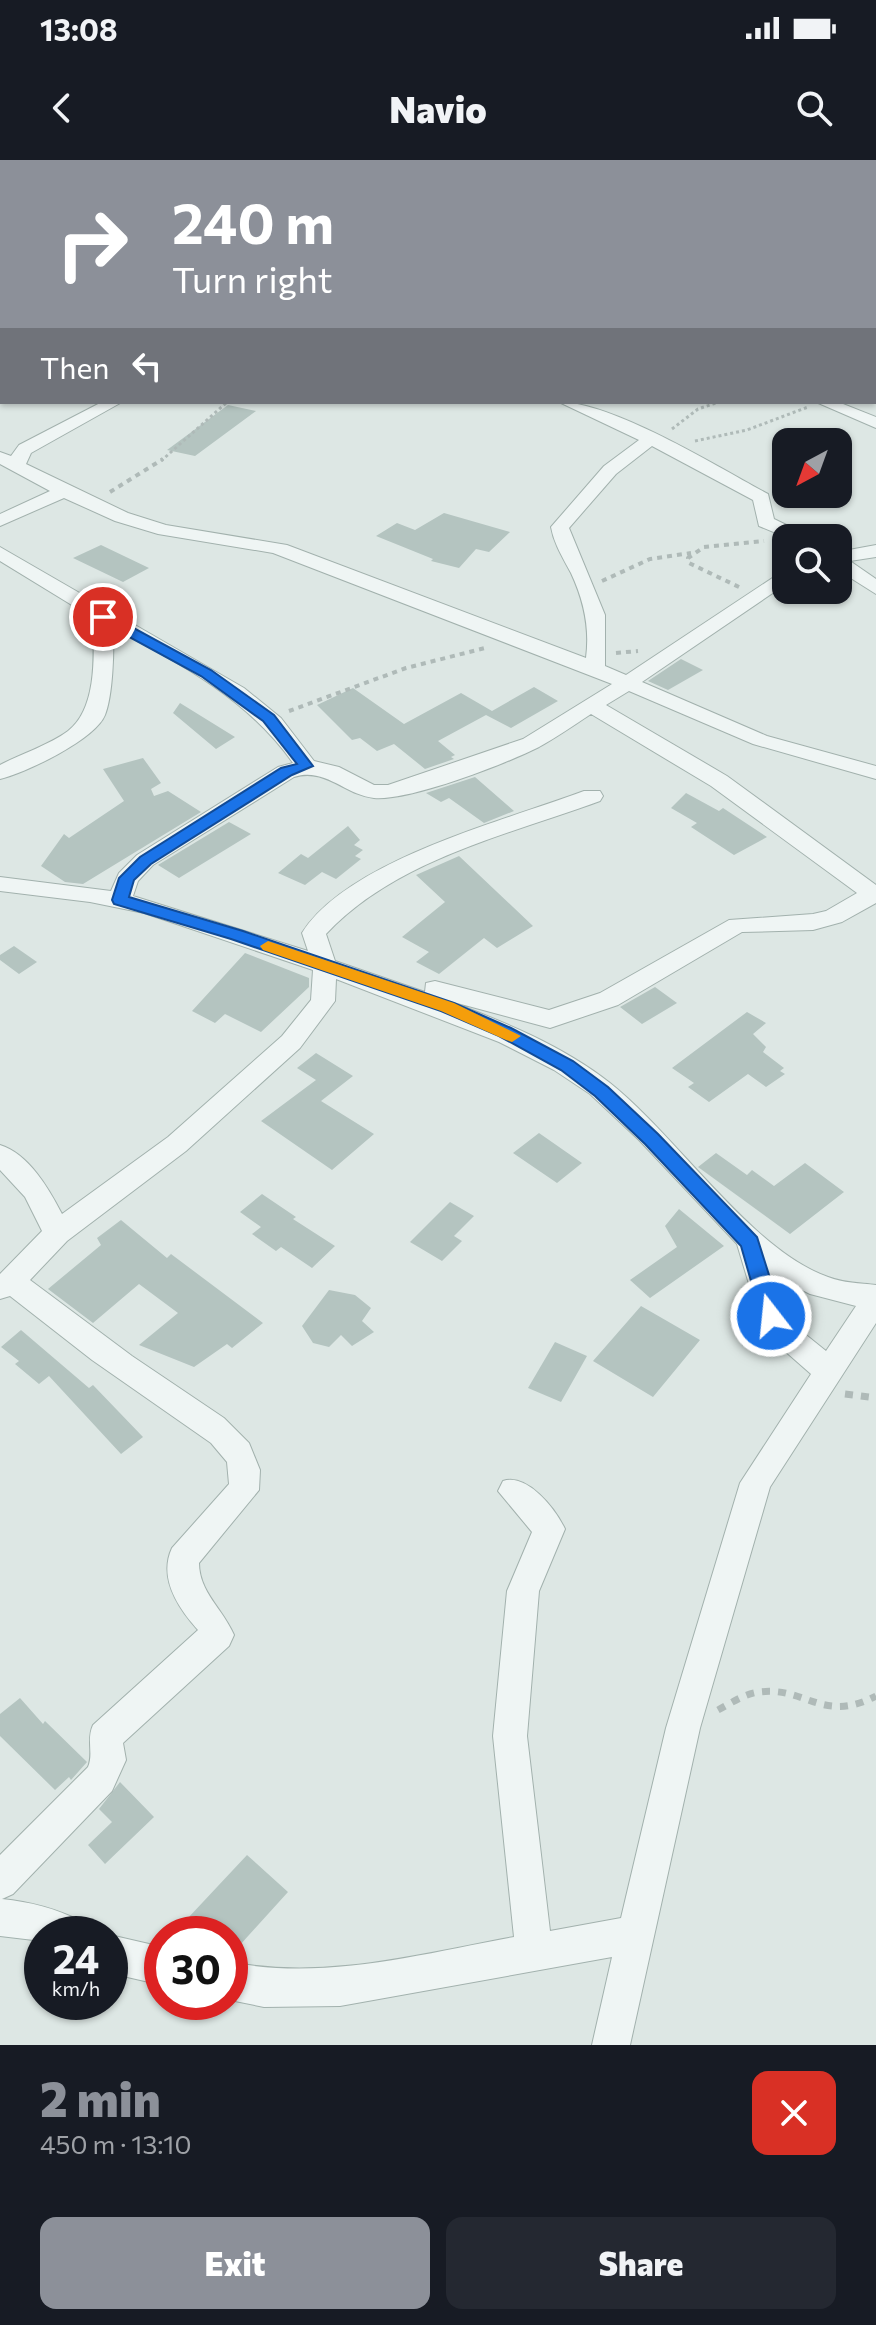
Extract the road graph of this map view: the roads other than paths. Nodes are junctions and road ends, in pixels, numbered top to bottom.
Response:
1 (110, 404) edge
2 (572, 404) edge
3 (827, 404) edge
4 (876, 423) edge
5 (651, 439) junction
6 (11, 457) edge
7 (63, 489) junction
8 (0, 521) edge
9 (772, 525) edge
10 (876, 551) edge
11 (0, 553) edge
12 (852, 557) edge
13 (852, 570) edge
14 (772, 584) edge
15 (876, 588) edge
16 (103, 617) junction
17 (595, 668) junction
18 (628, 683) junction
19 (592, 706) junction
20 (306, 766) junction
21 (0, 773) edge
22 (876, 773) edge
23 (592, 796) dead end
24 (0, 884) edge
25 (874, 895) edge
26 (120, 900) junction
27 (325, 967) junction
28 (393, 990) junction
29 (323, 1001) junction
30 (0, 1155) edge
31 (57, 1233) junction
32 (750, 1242) junction
33 (6, 1284) edge
34 (876, 1298) edge
35 (830, 1372) junction
36 (514, 1491) dead end
37 (0, 1882) edge
38 (41, 1916) edge
39 (0, 1917) edge
40 (24, 1922) edge
41 (638, 1934) junction
42 (534, 1953) junction
43 (248, 1985) edge
44 (611, 2045) edge

1 - 6 street
2 - 5 street
3 - 4 street
5 - 9 street
5 - 17 street
6 - 7 street
7 - 8 street
7 - 17 street
10 - 12 street
11 - 16 street
13 - 15 street
14 - 18 street
16 - 20 street
16 - 21 street
17 - 18 street
18 - 19 street
18 - 22 street
19 - 20 street
19 - 25 street
20 - 26 street
23 - 27 street
24 - 26 street
25 - 28 street
26 - 27 street
27 - 28 street
27 - 29 street
28 - 29 street
28 - 32 street
29 - 31 street
30 - 31 street
31 - 33 street
32 - 34 street
32 - 35 street
33 - 37 street
34 - 35 street
35 - 41 street
36 - 42 street
37 - 38 street
39 - 40 street
41 - 42 street
41 - 44 street
42 - 43 street

